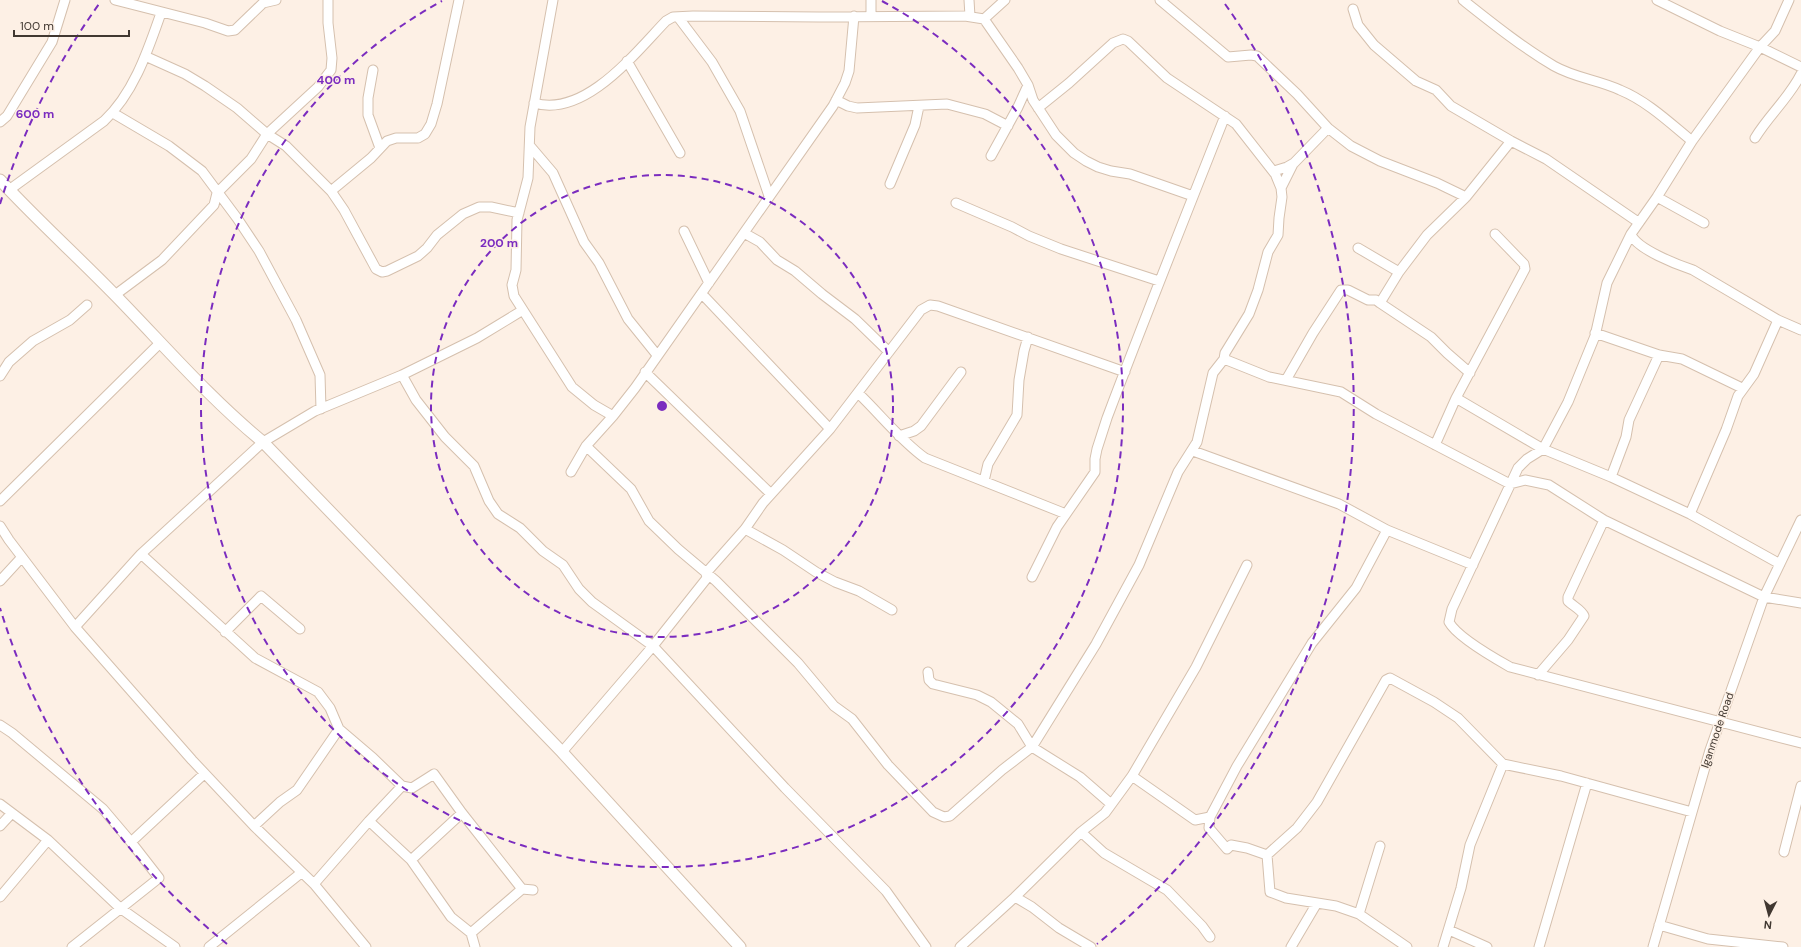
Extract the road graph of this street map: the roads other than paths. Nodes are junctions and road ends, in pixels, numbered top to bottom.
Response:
1 (66, 0) edge
2 (115, 0) edge
3 (276, 0) edge
4 (328, 0) edge
5 (459, 0) edge
6 (553, 0) edge
7 (871, 0) edge
8 (969, 0) edge
9 (1004, 0) edge
10 (1160, 0) edge
11 (1463, 0) edge
12 (1657, 0) edge
13 (1790, 0) edge
14 (1352, 9) dead end
15 (161, 13) junction
16 (854, 16) junction
17 (871, 16) junction
18 (970, 16) junction
19 (678, 17) junction
20 (984, 19) junction
21 (1760, 47) junction
22 (145, 56) junction
23 (627, 61) junction
24 (1801, 67) edge
25 (373, 70) dead end
26 (1801, 74) edge
27 (1028, 85) junction
28 (836, 100) junction
29 (534, 103) junction
30 (919, 106) junction
31 (1038, 108) junction
32 (113, 112) junction
33 (1225, 116) junction
34 (0, 122) edge
35 (1008, 126) junction
36 (1328, 128) junction
37 (266, 134) junction
38 (1754, 138) dead end
39 (1511, 141) junction
40 (1692, 141) junction
41 (530, 146) junction
42 (380, 148) junction
43 (680, 153) dead end
44 (991, 156) dead end
45 (1294, 163) junction
46 (1274, 171) junction
47 (0, 180) edge
48 (890, 184) dead end
49 (1281, 188) junction
50 (9, 190) junction
51 (331, 191) junction
52 (217, 193) junction
53 (769, 196) junction
54 (1193, 196) junction
55 (1466, 197) junction
56 (1657, 197) junction
57 (956, 203) dead end
58 (519, 212) junction
59 (1638, 222) junction
60 (1704, 223) dead end
61 (684, 232) dead end
62 (744, 233) junction
63 (1495, 234) dead end
64 (1630, 234) junction
65 (1358, 248) dead end
66 (1399, 272) junction
67 (1159, 281) junction
68 (709, 283) junction
69 (115, 294) junction
70 (702, 294) junction
71 (1380, 304) junction
72 (87, 305) dead end
73 (523, 310) junction
74 (1778, 320) junction
75 (1801, 330) edge
76 (1594, 333) junction
77 (1028, 337) junction
78 (160, 343) junction
79 (889, 352) junction
80 (657, 355) junction
81 (1659, 355) junction
82 (1224, 359) junction
83 (645, 372) junction
84 (961, 372) dead end
85 (1126, 372) junction
86 (1470, 373) junction
87 (402, 375) junction
88 (0, 376) edge
89 (1286, 380) junction
90 (1742, 388) junction
91 (858, 393) junction
92 (1456, 398) junction
93 (321, 409) junction
94 (613, 416) junction
95 (830, 429) junction
96 (899, 436) junction
97 (263, 442) junction
98 (1436, 445) junction
99 (586, 446) junction
100 (1543, 449) junction
101 (1193, 451) junction
102 (571, 472) dead end
103 (1611, 477) junction
104 (984, 481) junction
105 (1510, 484) junction
106 (771, 494) junction
107 (0, 500) edge
108 (1066, 514) junction
109 (1690, 514) junction
110 (1604, 520) junction
111 (1801, 520) edge
112 (0, 526) edge
113 (745, 529) junction
114 (1387, 530) junction
115 (4, 541) edge
116 (141, 554) junction
117 (22, 557) junction
118 (1780, 564) junction
119 (1247, 565) dead end
120 (1473, 565) junction
121 (706, 573) junction
122 (1032, 577) dead end
123 (0, 581) edge
124 (1764, 596) junction
125 (1801, 603) edge
126 (892, 610) dead end
127 (75, 627) junction
128 (300, 629) dead end
129 (225, 632) junction
130 (450, 642) dead end
131 (653, 646) junction
132 (928, 672) dead end
133 (1538, 675) junction
134 (1720, 722) junction
135 (0, 725) edge
136 (339, 729) junction
137 (1801, 744) edge
138 (1032, 746) junction
139 (562, 752) junction
140 (1503, 764) junction
141 (204, 774) junction
142 (1132, 776) junction
143 (1587, 783) junction
144 (402, 786) junction
145 (1801, 786) edge
146 (0, 804) edge
147 (1111, 804) junction
148 (1692, 812) junction
149 (12, 813) junction
150 (462, 813) junction
151 (1210, 817) junction
152 (1195, 820) junction
153 (369, 821) junction
154 (0, 826) edge
155 (254, 826) junction
156 (1210, 828) junction
157 (1081, 832) junction
158 (48, 840) junction
159 (132, 842) junction
160 (1380, 846) dead end
161 (1784, 852) dead end
162 (1268, 855) junction
163 (411, 860) junction
164 (302, 873) junction
165 (314, 884) junction
166 (522, 889) junction
167 (533, 890) dead end
168 (0, 897) edge
169 (1015, 897) junction
170 (1317, 903) junction
171 (120, 908) junction
172 (1359, 914) junction
173 (1659, 925) junction
174 (1449, 930) junction
175 (471, 933) junction
176 (1210, 937) dead end
177 (1733, 944) edge
178 (72, 947) edge
179 (175, 947) edge
180 (209, 947) edge
181 (366, 947) edge
182 (475, 947) edge
183 (740, 947) edge
184 (926, 947) edge
185 (960, 947) edge
186 (1092, 947) edge
187 (1291, 947) edge
188 (1407, 947) edge
189 (1443, 947) edge
190 (1487, 947) edge
191 (1539, 947) edge
192 (1653, 947) edge
193 (1783, 947) edge

1 - 34 street
2 - 15 street
3 - 15 street
4 - 37 street
5 - 42 street
6 - 29 street
7 - 17 street
8 - 18 street
9 - 20 street
10 - 36 street
11 - 40 street
12 - 21 street
13 - 21 street
14 - 39 street
15 - 22 street
16 - 17 street
16 - 19 street
16 - 28 street
17 - 18 street
18 - 20 street
19 - 23 street
19 - 53 street
20 - 27 street
21 - 24 street
21 - 40 street
22 - 32 street
22 - 37 street
23 - 29 street
23 - 43 street
25 - 42 street
26 - 38 street
27 - 31 street
27 - 35 street
28 - 30 street
28 - 53 street
29 - 41 street
30 - 35 street
30 - 48 street
31 - 33 street
31 - 54 street
32 - 50 street
32 - 52 street
33 - 46 street
33 - 54 street
35 - 44 street
36 - 45 street
36 - 55 street
37 - 51 street
37 - 52 street
39 - 55 street
39 - 59 street
40 - 56 street
41 - 58 street
41 - 80 street
42 - 51 street
45 - 46 street
45 - 49 street
46 - 49 street
47 - 50 street
49 - 82 street
50 - 69 street
51 - 58 street
52 - 69 street
52 - 93 street
53 - 62 street
54 - 67 street
55 - 66 street
56 - 59 street
56 - 60 street
57 - 67 street
58 - 73 street
59 - 64 street
61 - 68 street
62 - 68 street
62 - 79 street
63 - 86 street
64 - 74 street
64 - 76 street
65 - 66 street
66 - 71 street
67 - 85 street
68 - 70 street
69 - 78 street
70 - 80 street
70 - 95 street
71 - 86 street
71 - 89 street
72 - 88 street
73 - 87 street
73 - 94 street
74 - 75 street
74 - 90 street
76 - 81 street
76 - 100 street
77 - 79 street
77 - 85 street
77 - 104 street
78 - 97 street
78 - 107 street
79 - 91 street
80 - 83 street
81 - 90 street
81 - 103 street
82 - 89 street
82 - 101 street
83 - 94 street
83 - 106 street
84 - 96 street
85 - 108 street
86 - 92 street
87 - 93 street
87 - 131 street
89 - 98 street
90 - 109 street
91 - 95 street
91 - 96 street
92 - 98 street
92 - 100 street
93 - 97 street
94 - 99 street
95 - 106 street
96 - 104 street
97 - 116 street
97 - 130 street
97 - 139 street
98 - 105 street
99 - 102 street
99 - 121 street
100 - 103 street
100 - 105 street
101 - 114 street
101 - 138 street
103 - 109 street
104 - 108 street
105 - 110 street
105 - 120 street
106 - 113 street
108 - 122 street
109 - 118 street
110 - 124 street
110 - 133 street
111 - 118 street, Iganmode Road
112 - 115 street
113 - 121 street
113 - 126 street
114 - 120 street
114 - 151 street
115 - 117 street
116 - 127 street
116 - 129 street
117 - 123 street
117 - 127 street
118 - 124 street, Iganmode Road
119 - 142 street
120 - 133 street
121 - 131 street
121 - 138 street
124 - 125 street
124 - 134 street, Iganmode Road
127 - 141 street
128 - 129 street
129 - 136 street
131 - 139 street
131 - 184 street
132 - 138 street
133 - 134 street
134 - 137 street
134 - 148 street, Iganmode Road
135 - 159 street
136 - 144 street
136 - 155 street
138 - 147 street
139 - 183 street
140 - 143 street
140 - 162 street
140 - 174 street
141 - 155 street
141 - 159 street
142 - 147 street
142 - 152 street
143 - 148 street
143 - 191 street
144 - 150 street
144 - 153 street
145 - 161 street
146 - 149 street
147 - 157 street
148 - 173 street, Iganmode Road
149 - 154 street
149 - 158 street
150 - 163 street
150 - 166 street
151 - 152 street
151 - 156 street
152 - 156 street
153 - 163 street
153 - 165 street
155 - 164 street
156 - 162 street
157 - 169 street
157 - 176 street
158 - 168 street
158 - 171 street
159 - 171 street
160 - 172 street
162 - 170 street
163 - 175 street
164 - 165 street
164 - 180 street
165 - 181 street
166 - 167 street
166 - 175 street
169 - 185 street
169 - 186 street
170 - 172 street
170 - 187 street
171 - 178 street
171 - 179 street
172 - 188 street
173 - 177 street
173 - 192 street, Iganmode Road
174 - 189 street
174 - 190 street
175 - 182 street
177 - 193 street

